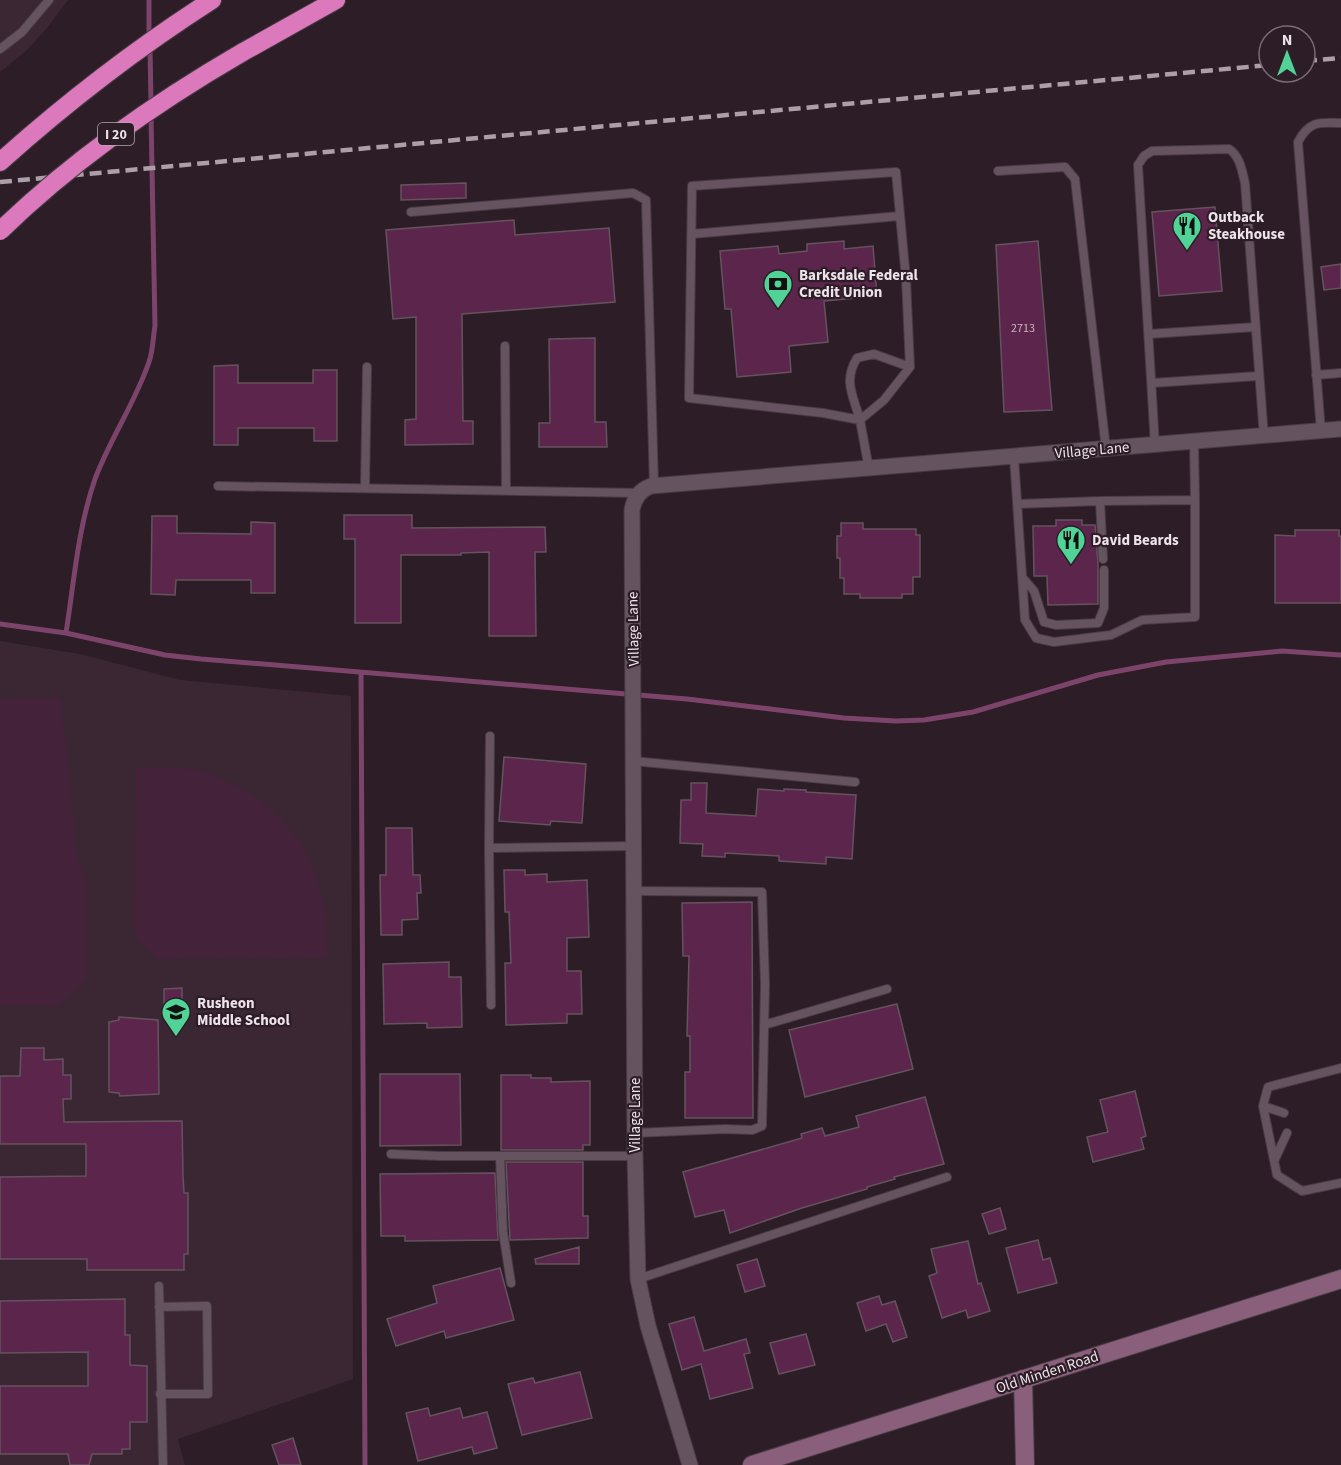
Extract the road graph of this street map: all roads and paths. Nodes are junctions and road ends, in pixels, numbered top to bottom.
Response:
1 (49, 0) edge
2 (212, 0) edge
3 (336, 0) edge
4 (0, 49) edge
5 (1341, 123) edge
6 (0, 162) edge
7 (998, 171) dead end
8 (411, 212) dead end
9 (900, 216) junction
10 (0, 231) edge
11 (692, 234) junction
12 (1255, 327) junction
13 (1149, 334) junction
14 (505, 346) dead end
15 (367, 367) dead end
16 (910, 367) junction
17 (1341, 373) edge
18 (1316, 375) junction
19 (1258, 376) junction
20 (1152, 384) junction
21 (860, 420) junction
22 (1341, 429) edge
23 (1321, 431) junction
24 (1264, 437) junction
25 (1194, 442) junction
26 (1155, 446) junction
27 (1106, 449) junction
28 (1014, 457) junction
29 (869, 469) junction
30 (218, 486) dead end
31 (654, 486) junction
32 (365, 488) junction
33 (506, 490) junction
34 (639, 493) junction
35 (1195, 500) junction
36 (1100, 501) junction
37 (1017, 504) junction
38 (1103, 559) dead end
39 (1104, 570) dead end
40 (1022, 577) junction
41 (490, 736) dead end
42 (633, 761) junction
43 (855, 782) dead end
44 (634, 846) junction
45 (489, 848) junction
46 (634, 891) junction
47 (887, 989) dead end
48 (491, 1005) dead end
49 (764, 1025) junction
50 (1341, 1068) edge
51 (1263, 1106) junction
52 (1284, 1113) dead end
53 (635, 1133) junction
54 (1287, 1133) dead end
55 (391, 1154) dead end
56 (500, 1156) junction
57 (635, 1156) junction
58 (1274, 1160) junction
59 (947, 1177) dead end
60 (1341, 1183) edge
61 (638, 1279) junction
62 (1341, 1279) edge
63 (511, 1283) dead end
64 (159, 1286) dead end
65 (159, 1307) junction
66 (1023, 1380) junction
67 (160, 1394) junction
68 (163, 1465) edge
69 (690, 1465) edge
70 (752, 1465) edge
71 (1025, 1465) edge

1 - 4 lane
2 - 6 highway
3 - 10 highway, I 20, bridge
5 - 18 lane
7 - 27 lane
8 - 31 lane
9 - 11 lane
9 - 11 lane
9 - 16 lane
11 - 21 lane
12 - 13 lane
12 - 13 lane
12 - 19 lane
13 - 20 lane
14 - 33 lane
15 - 32 lane
16 - 21 lane
16 - 21 lane
17 - 18 lane
18 - 23 lane
19 - 20 lane
19 - 24 lane
20 - 26 lane
21 - 29 lane
22 - 23 street, Village Lane
23 - 24 street, Village Lane
24 - 25 street, Village Lane
25 - 26 street, Village Lane
25 - 35 lane
26 - 27 street, Village Lane
27 - 28 street, Village Lane
28 - 29 street, Village Lane
28 - 37 lane
29 - 31 street, Village Lane
30 - 32 lane
31 - 34 street, Village Lane
32 - 33 lane
33 - 34 lane
34 - 42 street, Village Lane
35 - 36 lane
35 - 40 lane
36 - 37 lane
36 - 38 lane
37 - 40 lane
39 - 40 lane
41 - 45 lane
42 - 43 lane
42 - 44 street, Village Lane
44 - 45 lane
44 - 46 street, Village Lane
45 - 48 lane
46 - 49 lane
46 - 53 street, Village Lane
47 - 49 lane
49 - 53 lane
50 - 51 lane
51 - 52 lane
51 - 58 lane
53 - 57 street, Village Lane
54 - 58 lane
55 - 56 lane
56 - 57 lane
56 - 63 lane
57 - 61 street, Village Lane
58 - 60 lane
59 - 61 lane
61 - 69 street, Village Lane
62 - 66 main road, Old Minden Road
64 - 65 lane
65 - 67 lane
65 - 67 lane
66 - 70 main road, Old Minden Road
66 - 71 main road
67 - 68 lane

